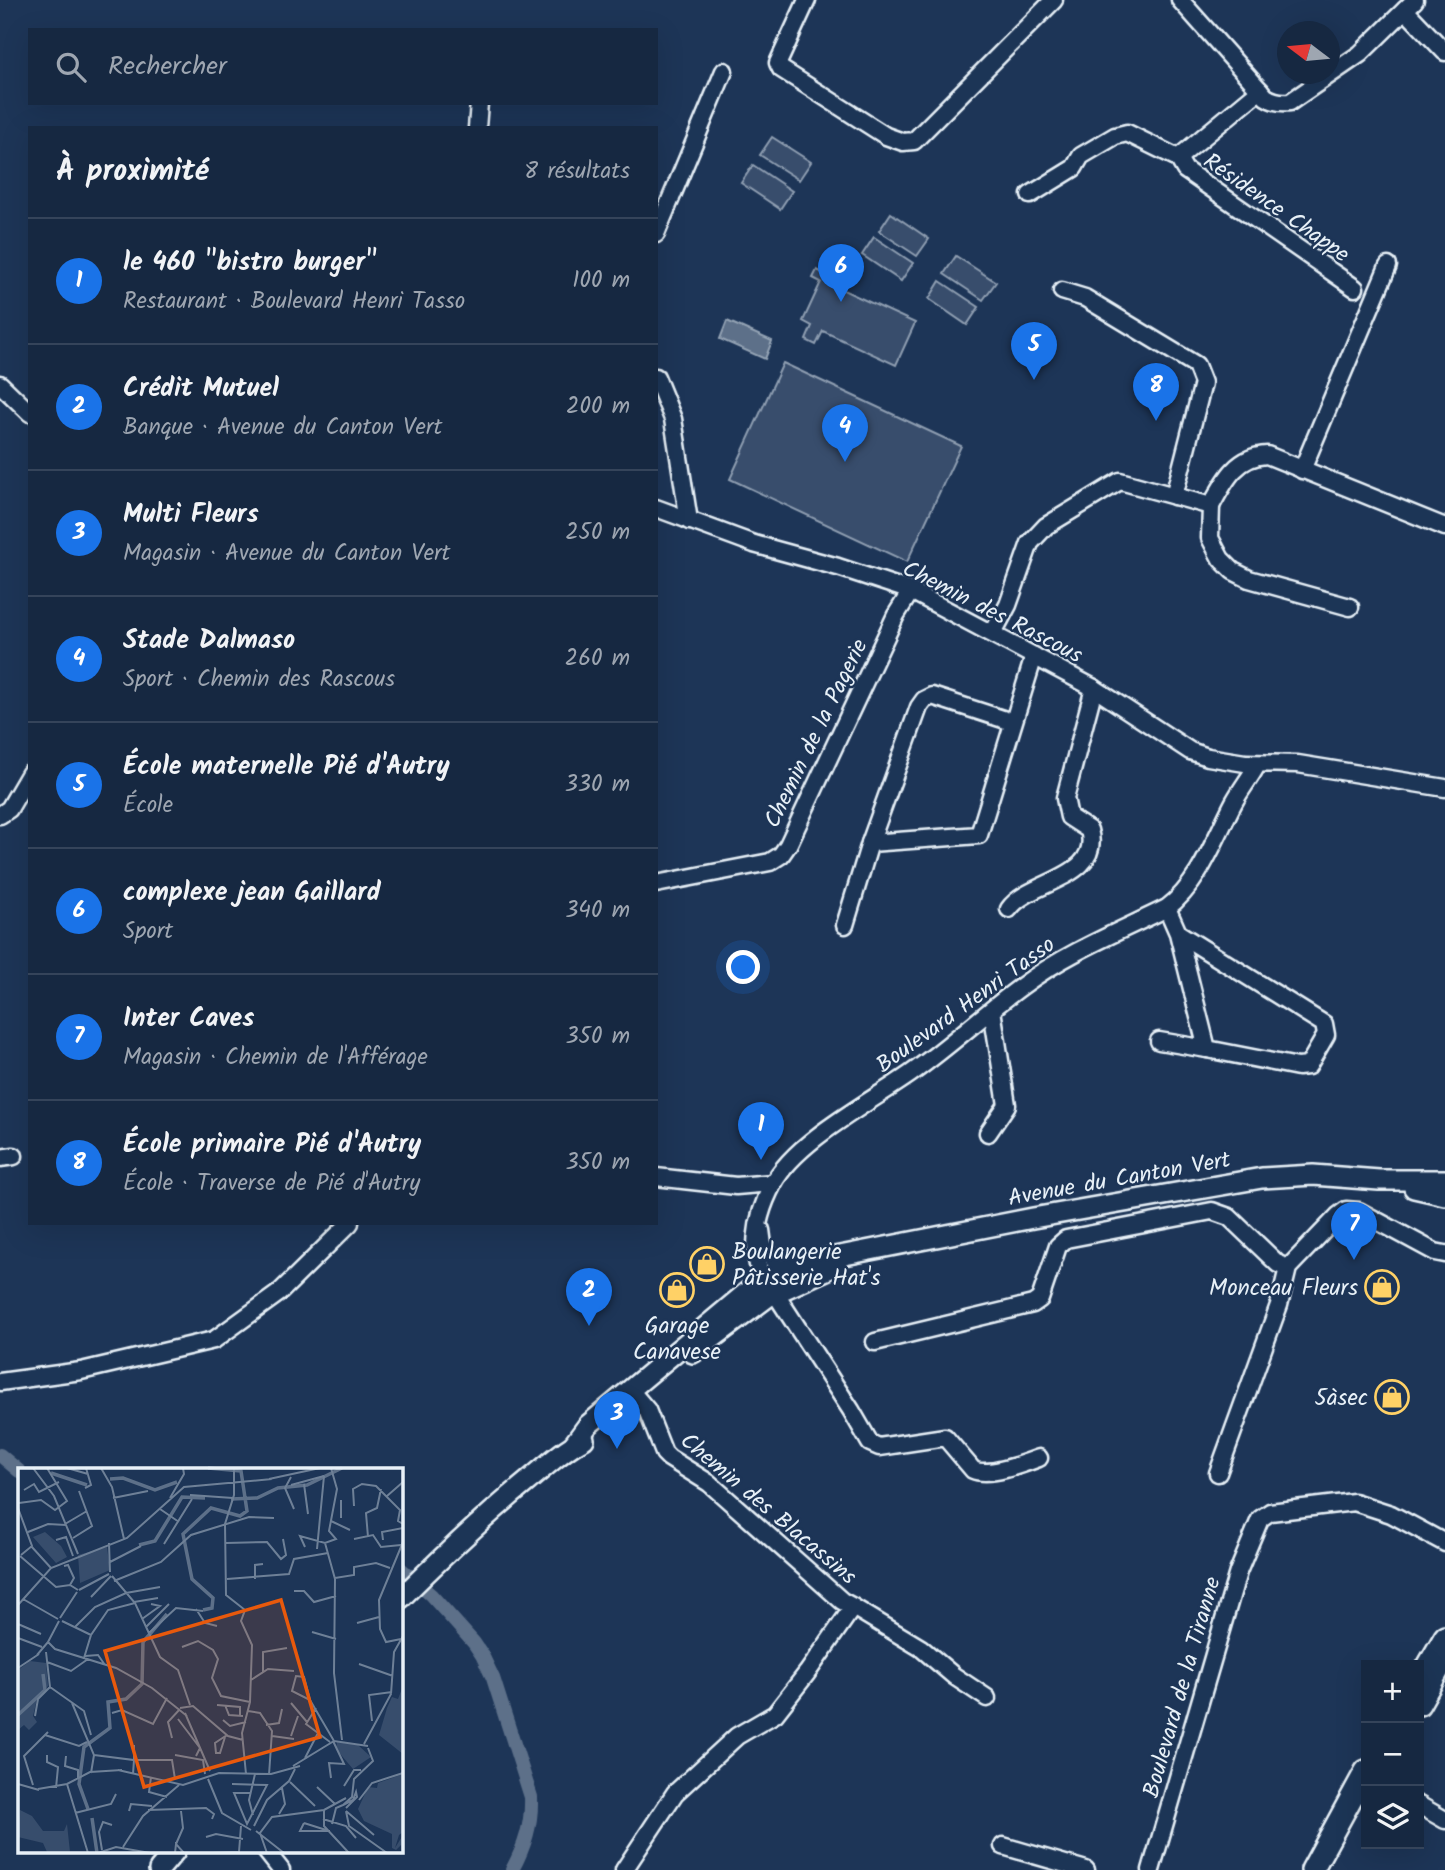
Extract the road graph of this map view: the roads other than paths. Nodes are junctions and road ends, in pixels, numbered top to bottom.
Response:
1 (807, 0) edge
2 (1054, 0) edge
3 (1180, 0) edge
4 (1410, 5) edge
5 (1445, 52) edge
6 (724, 71) dead end
7 (1260, 90) junction
8 (479, 105) edge
9 (477, 126) edge
10 (1178, 158) junction
11 (1030, 195) dead end
12 (658, 229) edge
13 (1388, 266) dead end
14 (1355, 288) dead end
15 (1062, 290) dead end
16 (658, 383) edge
17 (0, 384) edge
18 (28, 411) edge
19 (1302, 470) junction
20 (1174, 496) junction
21 (1211, 506) junction
22 (658, 509) edge
23 (690, 521) junction
24 (1445, 527) edge
25 (911, 591) junction
26 (1350, 607) dead end
27 (993, 633) junction
28 (1034, 656) junction
29 (1094, 688) junction
30 (1012, 722) junction
31 (1257, 765) junction
32 (28, 776) edge
33 (1445, 788) edge
34 (0, 815) edge
35 (870, 842) junction
36 (658, 884) edge
37 (1167, 908) junction
38 (1009, 909) dead end
39 (845, 925) dead end
40 (1178, 933) junction
41 (992, 1010) junction
42 (1159, 1041) dead end
43 (1206, 1049) junction
44 (988, 1133) dead end
45 (658, 1177) edge
46 (1379, 1180) junction
47 (1445, 1180) edge
48 (774, 1183) junction
49 (1445, 1195) edge
50 (348, 1225) edge
51 (1445, 1254) edge
52 (1288, 1268) junction
53 (775, 1285) junction
54 (875, 1342) dead end
55 (0, 1382) edge
56 (633, 1394) junction
57 (1039, 1458) dead end
58 (1218, 1473) dead end
59 (1445, 1543) edge
60 (412, 1587) edge
61 (853, 1607) junction
62 (1445, 1637) edge
63 (1445, 1658) edge
64 (1424, 1673) edge
65 (1424, 1695) edge
66 (987, 1698) dead end
67 (1362, 1786) edge
68 (1363, 1786) edge
69 (1424, 1808) edge
70 (1445, 1819) edge
71 (1003, 1846) dead end
72 (268, 1853) edge
73 (276, 1853) edge
74 (281, 1870) edge
75 (289, 1870) edge
76 (624, 1870) edge
77 (1086, 1870) edge
78 (1151, 1870) edge
79 (1312, 1870) edge
80 (1324, 1870) edge

1 - 2 street
3 - 7 street
4 - 5 street
4 - 7 street
6 - 12 street
7 - 10 street, Résidence Chappe
8 - 9 street
10 - 11 street, Résidence Chappe
10 - 14 street, Résidence Chappe
13 - 19 street
15 - 20 street
16 - 23 street
17 - 18 street
19 - 21 street
19 - 24 street
20 - 21 street
20 - 27 street
21 - 26 street
22 - 23 street, Chemin des Rascous
23 - 25 street, Chemin des Rascous
25 - 27 street, Chemin des Rascous
25 - 36 street, Chemin de la Pagerie
27 - 28 street, Chemin des Rascous
28 - 29 street, Chemin des Rascous
28 - 30 street
29 - 31 street, Chemin des Rascous
29 - 38 street
30 - 35 street
30 - 35 street
31 - 33 street
31 - 37 street, Boulevard Henri Tasso
32 - 34 street
35 - 39 street
37 - 40 street
37 - 41 street, Boulevard Henri Tasso
40 - 43 street
40 - 43 street
41 - 44 street
41 - 48 street, Boulevard Henri Tasso
42 - 43 street
45 - 48 street
46 - 47 street, Avenue du Canton Vert
46 - 49 street, Avenue du Canton Vert
46 - 53 street, Avenue du Canton Vert
48 - 53 street, Boulevard Henri Tasso
50 - 55 street
51 - 52 street
52 - 54 street
52 - 58 street
53 - 56 street, Avenue du Canton Vert
53 - 57 street, Boulevard Henri Tasso
56 - 60 street, Avenue du Canton Vert
56 - 61 street, Chemin des Blacassins
59 - 78 street, Boulevard de la Tiranne
61 - 66 street
61 - 76 street, Chemin des Blacassins
62 - 64 main road
63 - 65 main road
67 - 79 main road
68 - 80 main road
69 - 70 street
71 - 77 street
72 - 74 street
73 - 75 street

